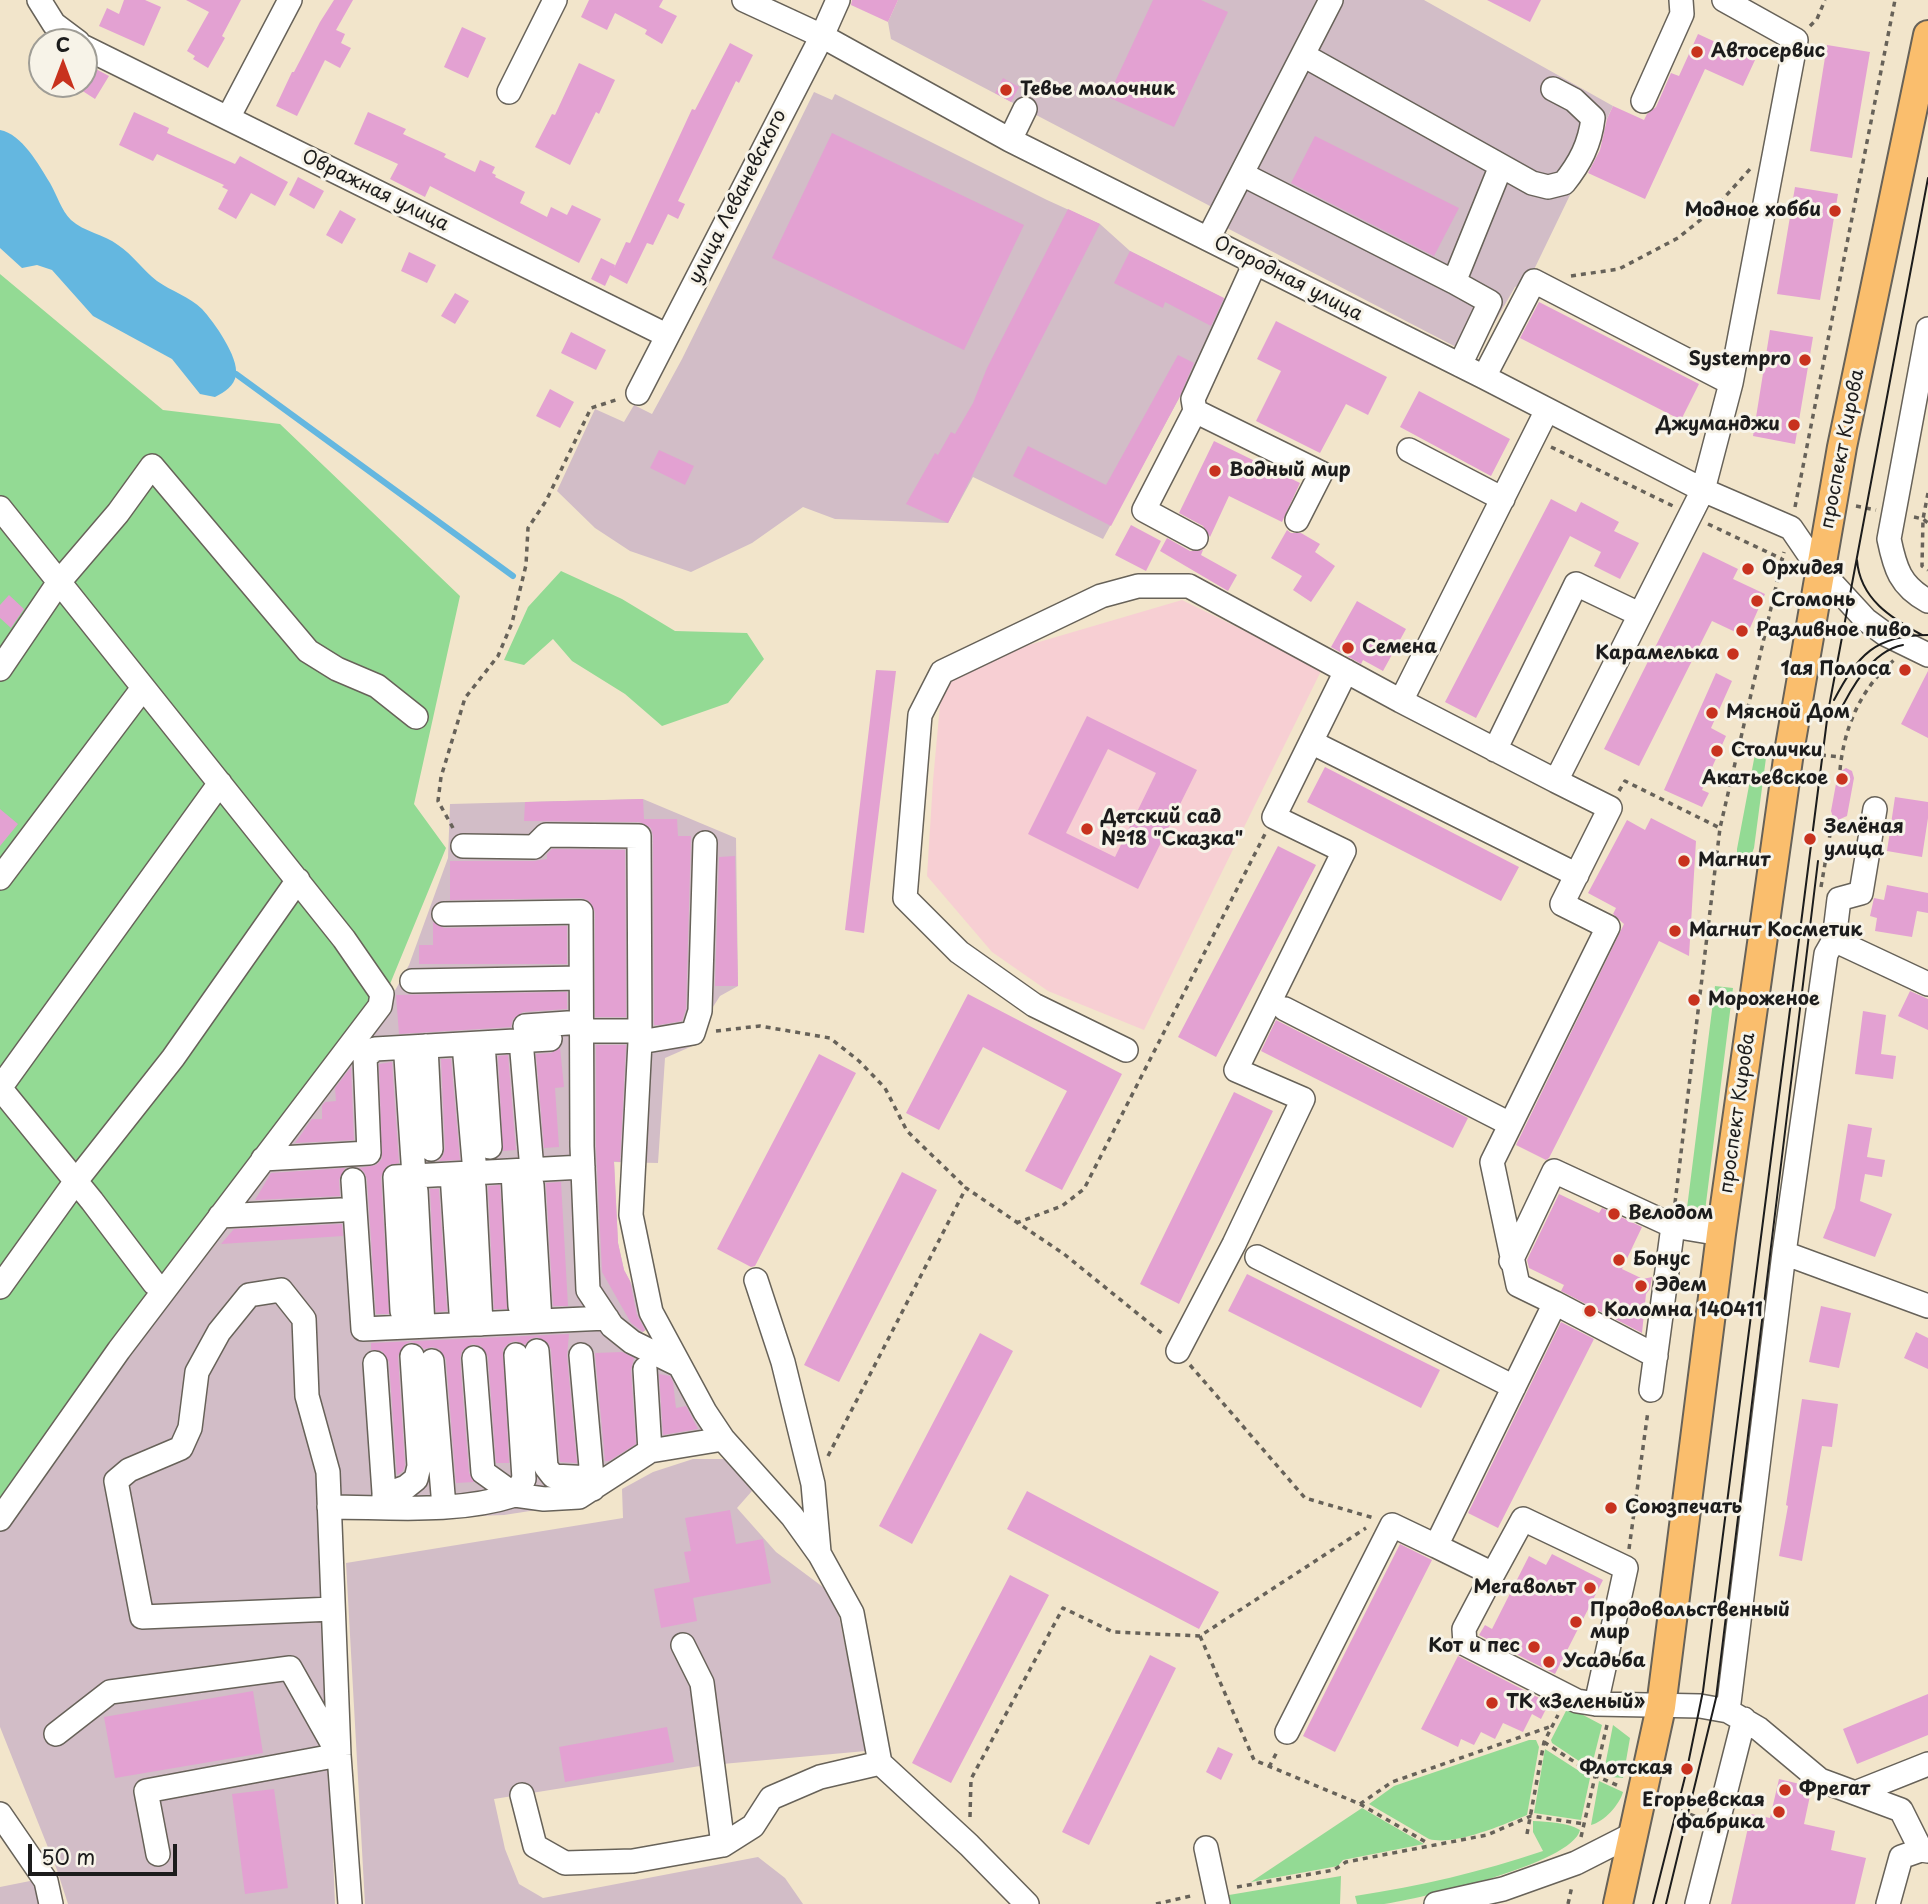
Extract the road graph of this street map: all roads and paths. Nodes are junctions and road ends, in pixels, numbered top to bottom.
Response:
1 (39, 0) edge
2 (290, 0) edge
3 (555, 0) edge
4 (744, 0) edge
5 (838, 0) edge
6 (1331, 0) edge
7 (1681, 0) edge
8 (1724, 0) edge
9 (1825, 0) edge
10 (1895, 0) edge
11 (59, 28) edge
12 (1928, 35) edge
13 (821, 36) junction
14 (1796, 40) junction
15 (98, 54) edge
16 (1303, 55) junction
17 (1553, 89) dead end
18 (509, 92) dead end
19 (1643, 101) dead end
20 (1025, 109) dead end
21 (228, 118) junction
22 (1776, 139) junction
23 (1010, 140) junction
24 (1501, 166) junction
25 (1242, 174) junction
26 (1208, 239) junction
27 (1255, 262) junction
28 (1571, 276) dead end
29 (1454, 282) junction
30 (1928, 329) edge
31 (666, 335) junction
32 (1460, 365) junction
33 (1484, 377) junction
34 (1731, 383) junction
35 (638, 393) joint
36 (1547, 410) junction
37 (1195, 411) junction
38 (1533, 438) junction
39 (1409, 450) dead end
40 (1703, 490) junction
41 (1928, 493) edge
42 (1798, 496) junction
43 (1503, 499) junction
44 (1832, 502) junction
45 (0, 508) edge
46 (1892, 513) junction
47 (1691, 515) junction
48 (1923, 519) junction
49 (1297, 520) dead end
50 (1928, 523) edge
51 (1791, 528) junction
52 (1196, 538) dead end
53 (1782, 559) junction
54 (1819, 569) junction
55 (1928, 570) edge
56 (59, 582) junction
57 (1921, 597) edge
58 (1639, 614) junction
59 (1928, 654) edge
60 (1897, 658) dead end
61 (0, 669) edge
62 (1346, 671) junction
63 (143, 688) junction
64 (1401, 701) junction
65 (416, 717) dead end
66 (1311, 742) junction
67 (1495, 750) junction
68 (1840, 770) dead end
69 (1556, 781) junction
70 (220, 783) junction
71 (1610, 808) junction
72 (1875, 809) dead end
73 (1274, 817) junction
74 (1720, 828) junction
75 (705, 843) dead end
76 (463, 846) joint
77 (1577, 874) junction
78 (0, 878) edge
79 (298, 880) junction
80 (444, 914) dead end
81 (1834, 940) junction
82 (582, 978) junction
83 (412, 981) dead end
84 (1927, 981) edge
85 (375, 984) junction
86 (1285, 1009) dead end
87 (368, 1023) junction
88 (582, 1026) junction
89 (692, 1033) junction
90 (640, 1036) junction
91 (550, 1039) dead end
92 (474, 1049) junction
93 (1126, 1050) dead end
94 (416, 1052) junction
95 (522, 1052) dead end
96 (0, 1088) edge
97 (1510, 1125) junction
98 (490, 1147) dead end
99 (431, 1149) dead end
100 (263, 1159) junction
101 (583, 1167) junction
102 (452, 1174) junction
103 (526, 1175) junction
104 (353, 1180) dead end
105 (475, 1180) junction
106 (76, 1181) junction
107 (415, 1184) junction
108 (966, 1188) junction
109 (341, 1210) dead end
110 (220, 1216) junction
111 (1016, 1223) junction
112 (1673, 1226) junction
113 (1721, 1234) junction
114 (1784, 1253) junction
115 (1257, 1257) dead end
116 (1511, 1261) junction
117 (757, 1280) dead end
118 (154, 1283) junction
119 (0, 1287) edge
120 (1555, 1303) junction
121 (1928, 1306) edge
122 (520, 1307) dead end
123 (402, 1311) dead end
124 (461, 1312) dead end
125 (607, 1318) junction
126 (540, 1321) junction
127 (481, 1324) junction
128 (423, 1326) junction
129 (1178, 1351) junction
130 (582, 1355) dead end
131 (1656, 1356) junction
132 (474, 1358) dead end
133 (375, 1363) dead end
134 (680, 1365) junction
135 (645, 1369) dead end
136 (1514, 1387) junction
137 (1651, 1390) joint
138 (723, 1439) junction
139 (650, 1451) junction
140 (592, 1484) junction
141 (813, 1484) junction
142 (515, 1495) junction
143 (0, 1497) edge
144 (384, 1501) junction
145 (329, 1507) junction
146 (444, 1507) junction
147 (0, 1519) edge
148 (1436, 1546) junction
149 (820, 1555) junction
150 (1626, 1568) junction
151 (1493, 1574) junction
152 (333, 1609) junction
153 (1200, 1636) junction
154 (683, 1645) dead end
155 (1567, 1696) junction
156 (1596, 1704) junction
157 (1661, 1707) junction
158 (1736, 1715) junction
159 (1552, 1726) junction
160 (1287, 1732) dead end
161 (56, 1734) dead end
162 (339, 1755) junction
163 (880, 1762) junction
164 (1928, 1764) edge
165 (1855, 1794) junction
166 (522, 1795) dead end
167 (1360, 1804) junction
168 (0, 1814) edge
169 (1531, 1816) junction
170 (1635, 1833) junction
171 (1527, 1834) dead end
172 (723, 1845) junction
173 (969, 1845) junction
174 (1431, 1845) junction
175 (1206, 1848) dead end
176 (1924, 1851) edge
177 (158, 1854) dead end
178 (1216, 1898) edge
179 (51, 1904) edge
180 (351, 1904) edge
181 (1027, 1904) edge
182 (1156, 1904) edge
183 (1436, 1904) edge
184 (1618, 1904) edge
185 (1697, 1904) edge
186 (1888, 1904) edge

1 - 11 street
2 - 21 street
3 - 18 street
4 - 13 street, Огородная улица
5 - 13 street, улица Леваневского
6 - 16 street
7 - 19 street
8 - 14 street
9 - 14 path
10 - 42 path
12 - 44 main road, проспект Кирова
13 - 23 street, Огородная улица
13 - 31 street, улица Леваневского
14 - 22 street
15 - 21 street, Овражная улица
16 - 24 street
16 - 25 street
17 - 24 street
20 - 23 street
21 - 31 street, Овражная улица
22 - 28 path
22 - 34 street
23 - 26 street, Огородная улица
24 - 29 street
25 - 26 street
25 - 29 street
26 - 27 street, Огородная улица
27 - 32 street, Огородная улица
27 - 37 street
29 - 32 street
30 - 46 street
31 - 35 street, улица Леваневского
32 - 33 street, Огородная улица
33 - 34 street
33 - 36 street, Огородная улица
34 - 40 street
35 - 76 path
36 - 38 street
36 - 40 street, Огородная улица
37 - 49 street
37 - 52 street
38 - 43 street
38 - 47 path
39 - 43 street
40 - 47 street
40 - 51 street, Огородная улица
41 - 48 path
42 - 44 path
42 - 51 path
43 - 64 street
44 - 46 path
44 - 54 main road, проспект Кирова
45 - 56 street
46 - 48 path
46 - 57 street
47 - 53 path
47 - 58 street
48 - 50 path
48 - 55 path
51 - 53 path
51 - 54 street
53 - 74 path
54 - 59 street
54 - 113 main road, проспект Кирова
56 - 61 street
56 - 63 street
56 - 65 street
58 - 67 street
58 - 69 street
60 - 68 path
62 - 64 street
62 - 66 street
62 - 93 street
63 - 70 street
63 - 78 street
64 - 67 street
66 - 73 street
66 - 77 street
67 - 69 street
69 - 71 street
70 - 79 street
70 - 96 street
71 - 74 path
71 - 77 street
72 - 81 street
73 - 111 path
73 - 129 street
74 - 112 path
75 - 89 street
76 - 90 street
77 - 97 street
79 - 85 street
79 - 106 street
80 - 82 street
81 - 84 street
81 - 114 street
82 - 83 street
82 - 88 street
85 - 87 street
85 - 118 street
86 - 97 street
87 - 88 street
87 - 100 street
88 - 90 street
88 - 101 street
89 - 90 street
89 - 108 path
90 - 134 street
91 - 92 street
92 - 94 street
92 - 98 street
92 - 105 street
94 - 99 street
94 - 100 street
94 - 107 street
95 - 103 street
96 - 106 street
97 - 116 street
100 - 110 street
101 - 103 street
101 - 125 street
102 - 105 street
102 - 107 street
102 - 124 street
103 - 105 street
103 - 122 street
103 - 126 street
104 - 128 street
105 - 127 street
106 - 118 street
106 - 119 street
107 - 123 street
107 - 128 street
108 - 111 path
108 - 141 path
109 - 110 street
110 - 147 street
111 - 129 path
112 - 113 street
112 - 116 street
112 - 131 street
113 - 157 main road, проспект Кирова
114 - 121 street
114 - 158 street
115 - 136 street
116 - 120 street
117 - 141 street
118 - 143 street
120 - 131 street
120 - 136 street
125 - 126 street
125 - 134 street
126 - 127 street
127 - 128 street
129 - 153 path
130 - 140 street
131 - 137 street
132 - 142 street
133 - 144 street
134 - 138 street
135 - 139 street
136 - 148 street
137 - 150 path
138 - 139 street
138 - 149 street
139 - 140 street
140 - 142 street
140 - 142 street
141 - 149 street
142 - 146 street
144 - 145 street
144 - 146 street
144 - 146 street
145 - 152 street
145 - 152 street
148 - 151 street
148 - 160 street
149 - 163 street
150 - 151 street
150 - 156 street
151 - 155 street
152 - 162 street
153 - 167 path
153 - 173 path
154 - 172 street
155 - 156 street
155 - 159 path
156 - 157 street
156 - 169 path
157 - 158 street
157 - 170 main road, проспект Кирова
158 - 165 street
158 - 185 street
159 - 167 path
159 - 169 path
161 - 162 street
162 - 177 street
162 - 180 street
163 - 172 street
163 - 173 street
164 - 165 street
165 - 176 street
166 - 172 street
167 - 174 path
168 - 179 street
169 - 171 path
169 - 174 path
170 - 183 street
170 - 184 main road, проспект Кирова
173 - 181 street
174 - 178 path
175 - 178 street
176 - 186 street
178 - 182 path

